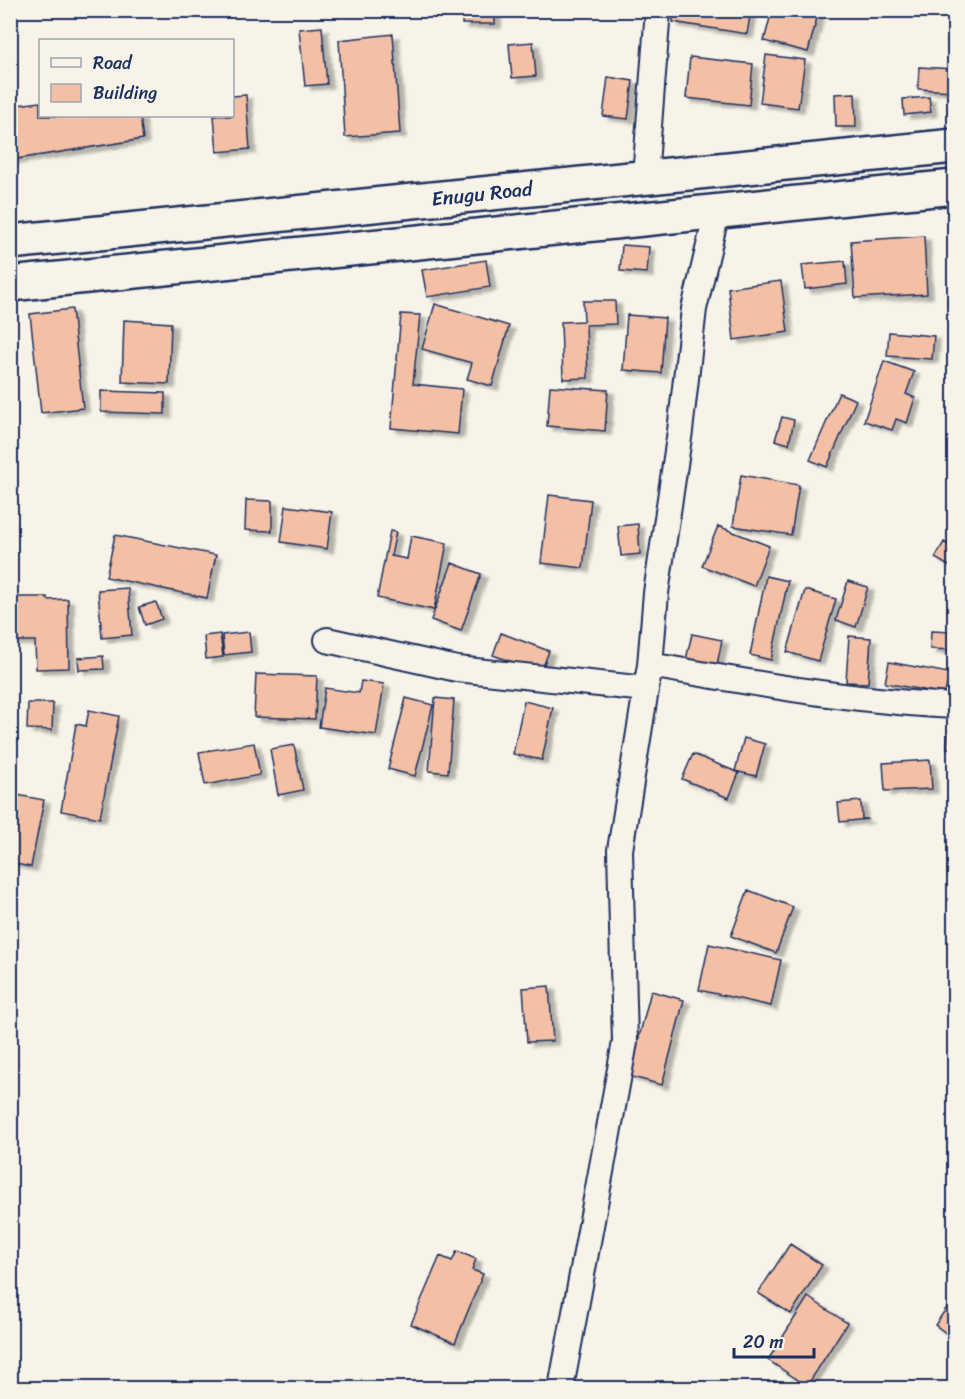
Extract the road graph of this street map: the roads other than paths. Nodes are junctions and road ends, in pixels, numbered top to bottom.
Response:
1 (658, 10) edge
2 (954, 146) edge
3 (645, 177) junction
4 (954, 187) edge
5 (717, 212) junction
6 (10, 242) edge
7 (10, 284) edge
8 (327, 640) dead end
9 (650, 665) junction
10 (646, 689) junction
11 (954, 706) edge
12 (561, 1389) edge

1 - 3 street
2 - 3 main road, Enugu Road
3 - 6 main road, Enugu Road
4 - 5 main road
5 - 7 main road
5 - 9 street
8 - 10 street
9 - 10 street
9 - 11 street
10 - 12 street

